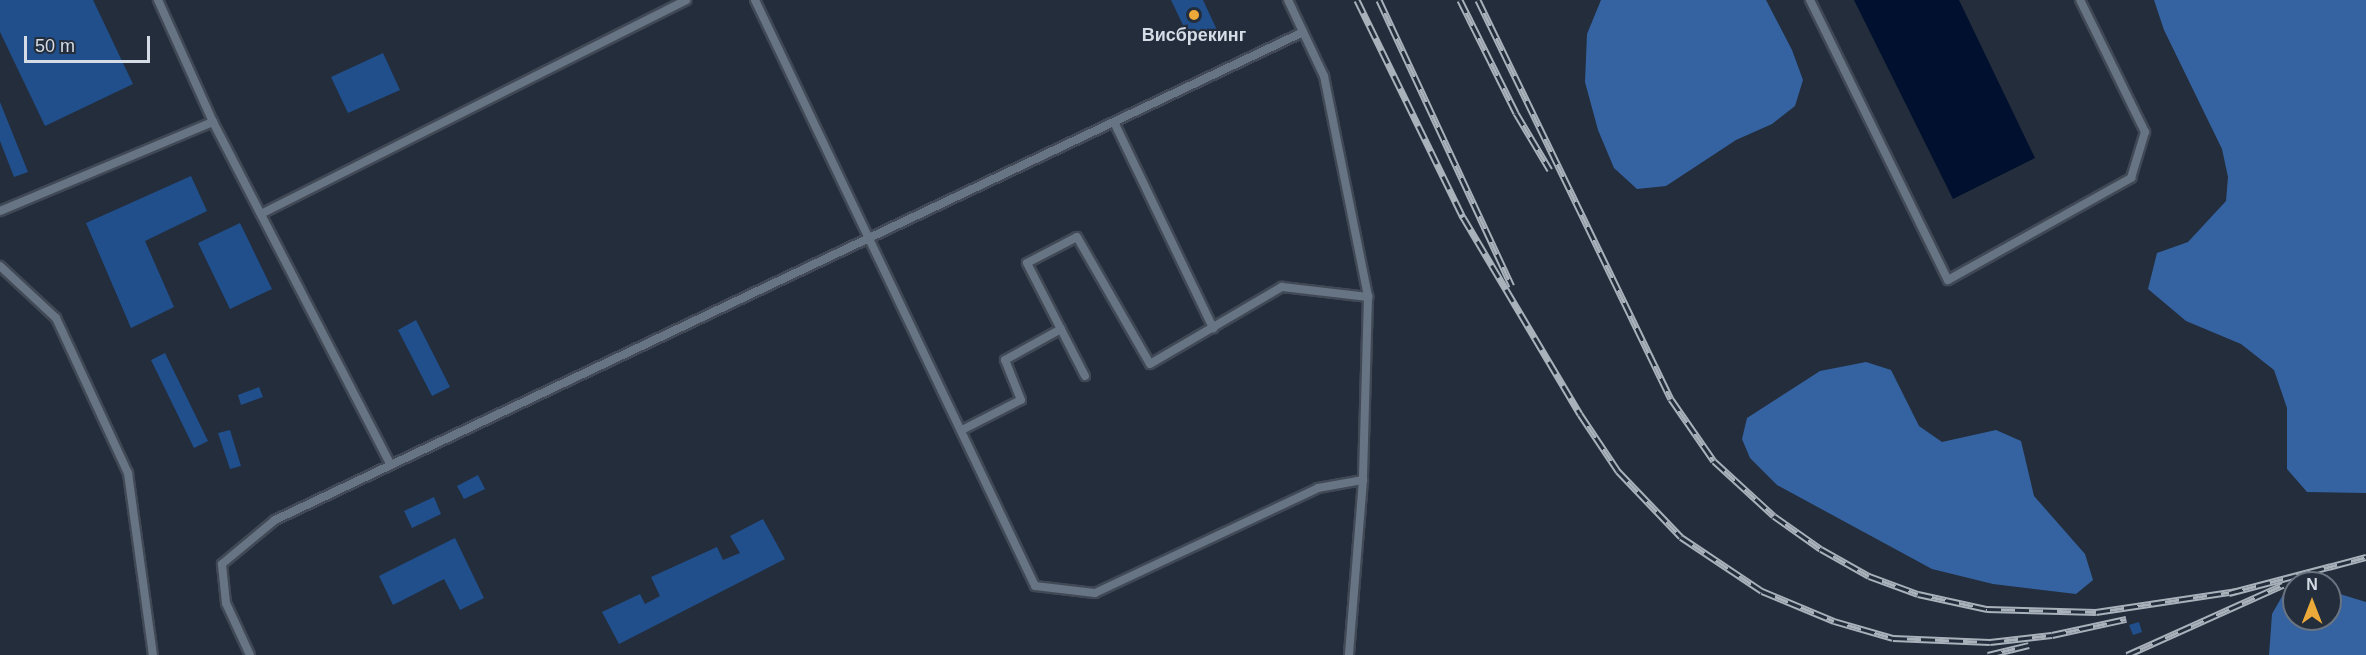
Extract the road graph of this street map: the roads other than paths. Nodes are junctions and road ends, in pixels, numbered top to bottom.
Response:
1 (158, 0) edge
2 (687, 0) edge
3 (755, 0) edge
4 (1288, 0) edge
5 (1810, 0) edge
6 (2080, 0) edge
7 (1303, 32) junction
8 (213, 122) junction
9 (1114, 122) junction
10 (0, 211) edge
11 (261, 214) junction
12 (871, 237) junction
13 (0, 266) edge
14 (1368, 297) junction
15 (1213, 328) junction
16 (1061, 329) junction
17 (1085, 376) dead end
18 (962, 430) junction
19 (390, 464) junction
20 (1363, 480) junction
21 (153, 655) edge
22 (250, 655) edge
23 (1349, 655) edge

1 - 8 lane
2 - 11 lane
3 - 12 lane
4 - 7 lane
5 - 6 lane
7 - 9 lane
7 - 14 lane
8 - 10 lane
8 - 11 lane
9 - 12 lane
9 - 15 lane
11 - 19 lane
12 - 18 lane
12 - 19 lane
13 - 21 lane
14 - 15 lane
14 - 20 lane
15 - 16 lane
16 - 17 lane
16 - 18 lane
18 - 20 lane
19 - 22 lane
20 - 23 lane

